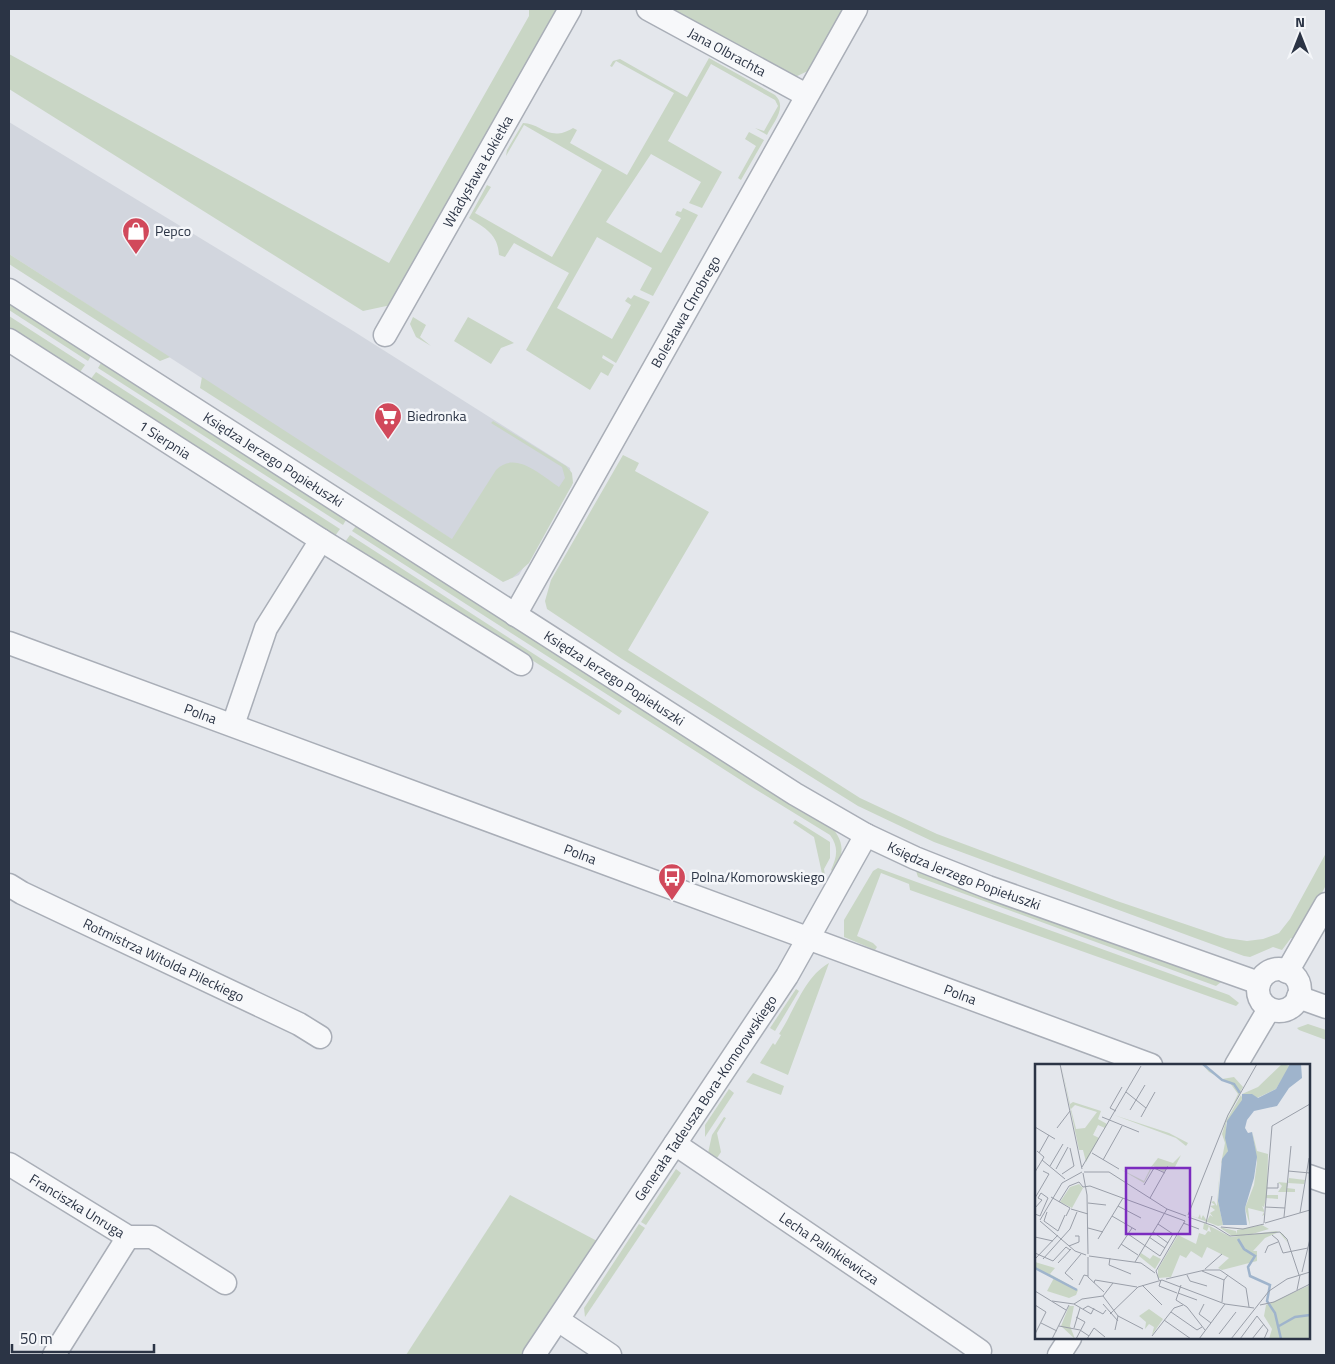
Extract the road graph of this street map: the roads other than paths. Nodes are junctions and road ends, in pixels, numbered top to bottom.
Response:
1 (570, 9) edge
2 (648, 9) edge
3 (856, 9) edge
4 (806, 95) junction
5 (9, 290) edge
6 (385, 335) dead end
7 (9, 340) edge
8 (321, 540) junction
9 (515, 616) junction
10 (9, 643) edge
11 (520, 664) dead end
12 (232, 725) junction
13 (866, 835) junction
14 (9, 885) edge
15 (1326, 904) edge
16 (808, 939) junction
17 (1288, 972) junction
18 (1260, 982) junction
19 (1298, 997) junction
20 (1326, 1007) edge
21 (1269, 1009) junction
22 (320, 1037) dead end
23 (1148, 1064) edge
24 (1237, 1064) edge
25 (676, 1144) junction
26 (9, 1164) edge
27 (1310, 1176) edge
28 (1326, 1182) edge
29 (128, 1237) junction
30 (225, 1283) dead end
31 (558, 1320) junction
32 (1069, 1339) edge
33 (54, 1355) edge
34 (534, 1355) edge
35 (610, 1355) edge
36 (978, 1355) edge
37 (1059, 1355) edge

1 - 6 street, Władysława Łokietka
2 - 4 street, Jana Olbrachta
3 - 4 street, Bolesława Chrobrego
4 - 9 street, Bolesława Chrobrego
5 - 9 street, Księdza Jerzego Popiełuszki
7 - 8 street, 1 Sierpnia
8 - 11 street, 1 Sierpnia
8 - 12 street
9 - 13 street, Księdza Jerzego Popiełuszki
10 - 12 street, Polna
12 - 16 street, Polna
13 - 16 street, Generała Tadeusza Bora-Komorowskiego
13 - 18 street, Księdza Jerzego Popiełuszki
14 - 22 street, Rotmistrza Witolda Pileckiego
15 - 17 street
16 - 23 street, Polna
16 - 25 street, Generała Tadeusza Bora-Komorowskiego
17 - 18 street
17 - 19 street
18 - 21 street
19 - 20 street
19 - 21 street
21 - 24 street
25 - 31 street, Generała Tadeusza Bora-Komorowskiego
25 - 36 street, Lecha Palinkiewicza
26 - 29 street, Franciszka Unruga
27 - 28 street
29 - 30 street, Franciszka Unruga
29 - 33 street
31 - 34 street, Generała Tadeusza Bora-Komorowskiego
31 - 35 street
32 - 37 street

